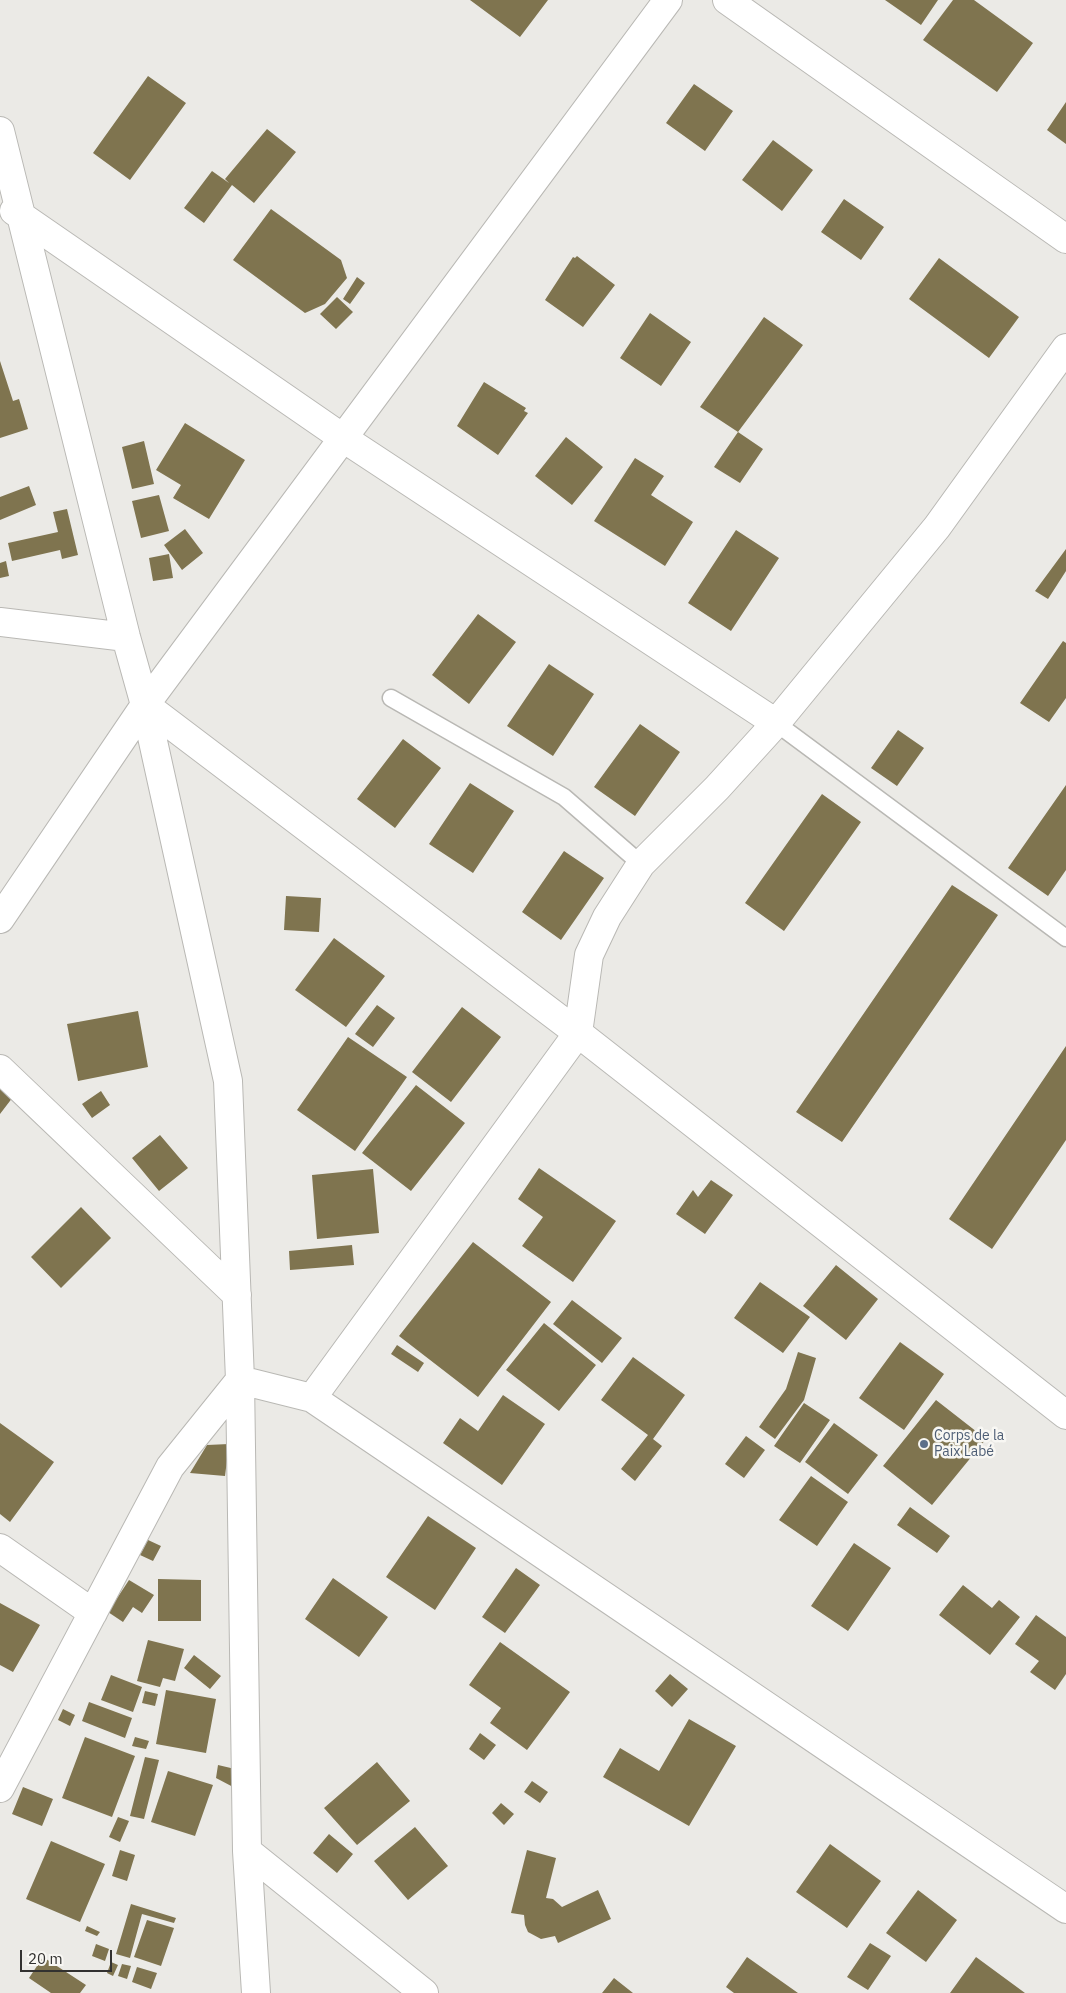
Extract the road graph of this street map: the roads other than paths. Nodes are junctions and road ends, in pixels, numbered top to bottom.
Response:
1 (668, 0) edge
2 (727, 0) edge
3 (0, 131) edge
4 (10, 209) edge
5 (1066, 239) edge
6 (1066, 348) edge
7 (343, 438) junction
8 (0, 622) edge
9 (126, 638) junction
10 (391, 698) dead end
11 (145, 705) junction
12 (776, 724) junction
13 (641, 864) junction
14 (0, 919) edge
15 (1066, 938) edge
16 (578, 1033) junction
17 (0, 1070) edge
18 (237, 1295) junction
19 (240, 1380) junction
20 (312, 1398) junction
21 (1066, 1414) edge
22 (0, 1548) edge
23 (93, 1613) junction
24 (0, 1788) edge
25 (247, 1851) junction
26 (1066, 1909) edge
27 (256, 1993) edge
28 (424, 1993) edge

1 - 7 street
2 - 5 street
3 - 4 street
4 - 7 street
4 - 9 street
6 - 12 street
7 - 11 street
7 - 12 street
8 - 9 street
9 - 11 street
10 - 13 lane
11 - 14 street
11 - 16 street
11 - 18 street
12 - 13 street
12 - 15 lane
13 - 16 street
16 - 20 street
16 - 21 street
17 - 18 street
18 - 19 street
19 - 20 street
19 - 23 street
19 - 25 street
20 - 26 street
22 - 23 street
23 - 24 street
25 - 27 street
25 - 28 street

